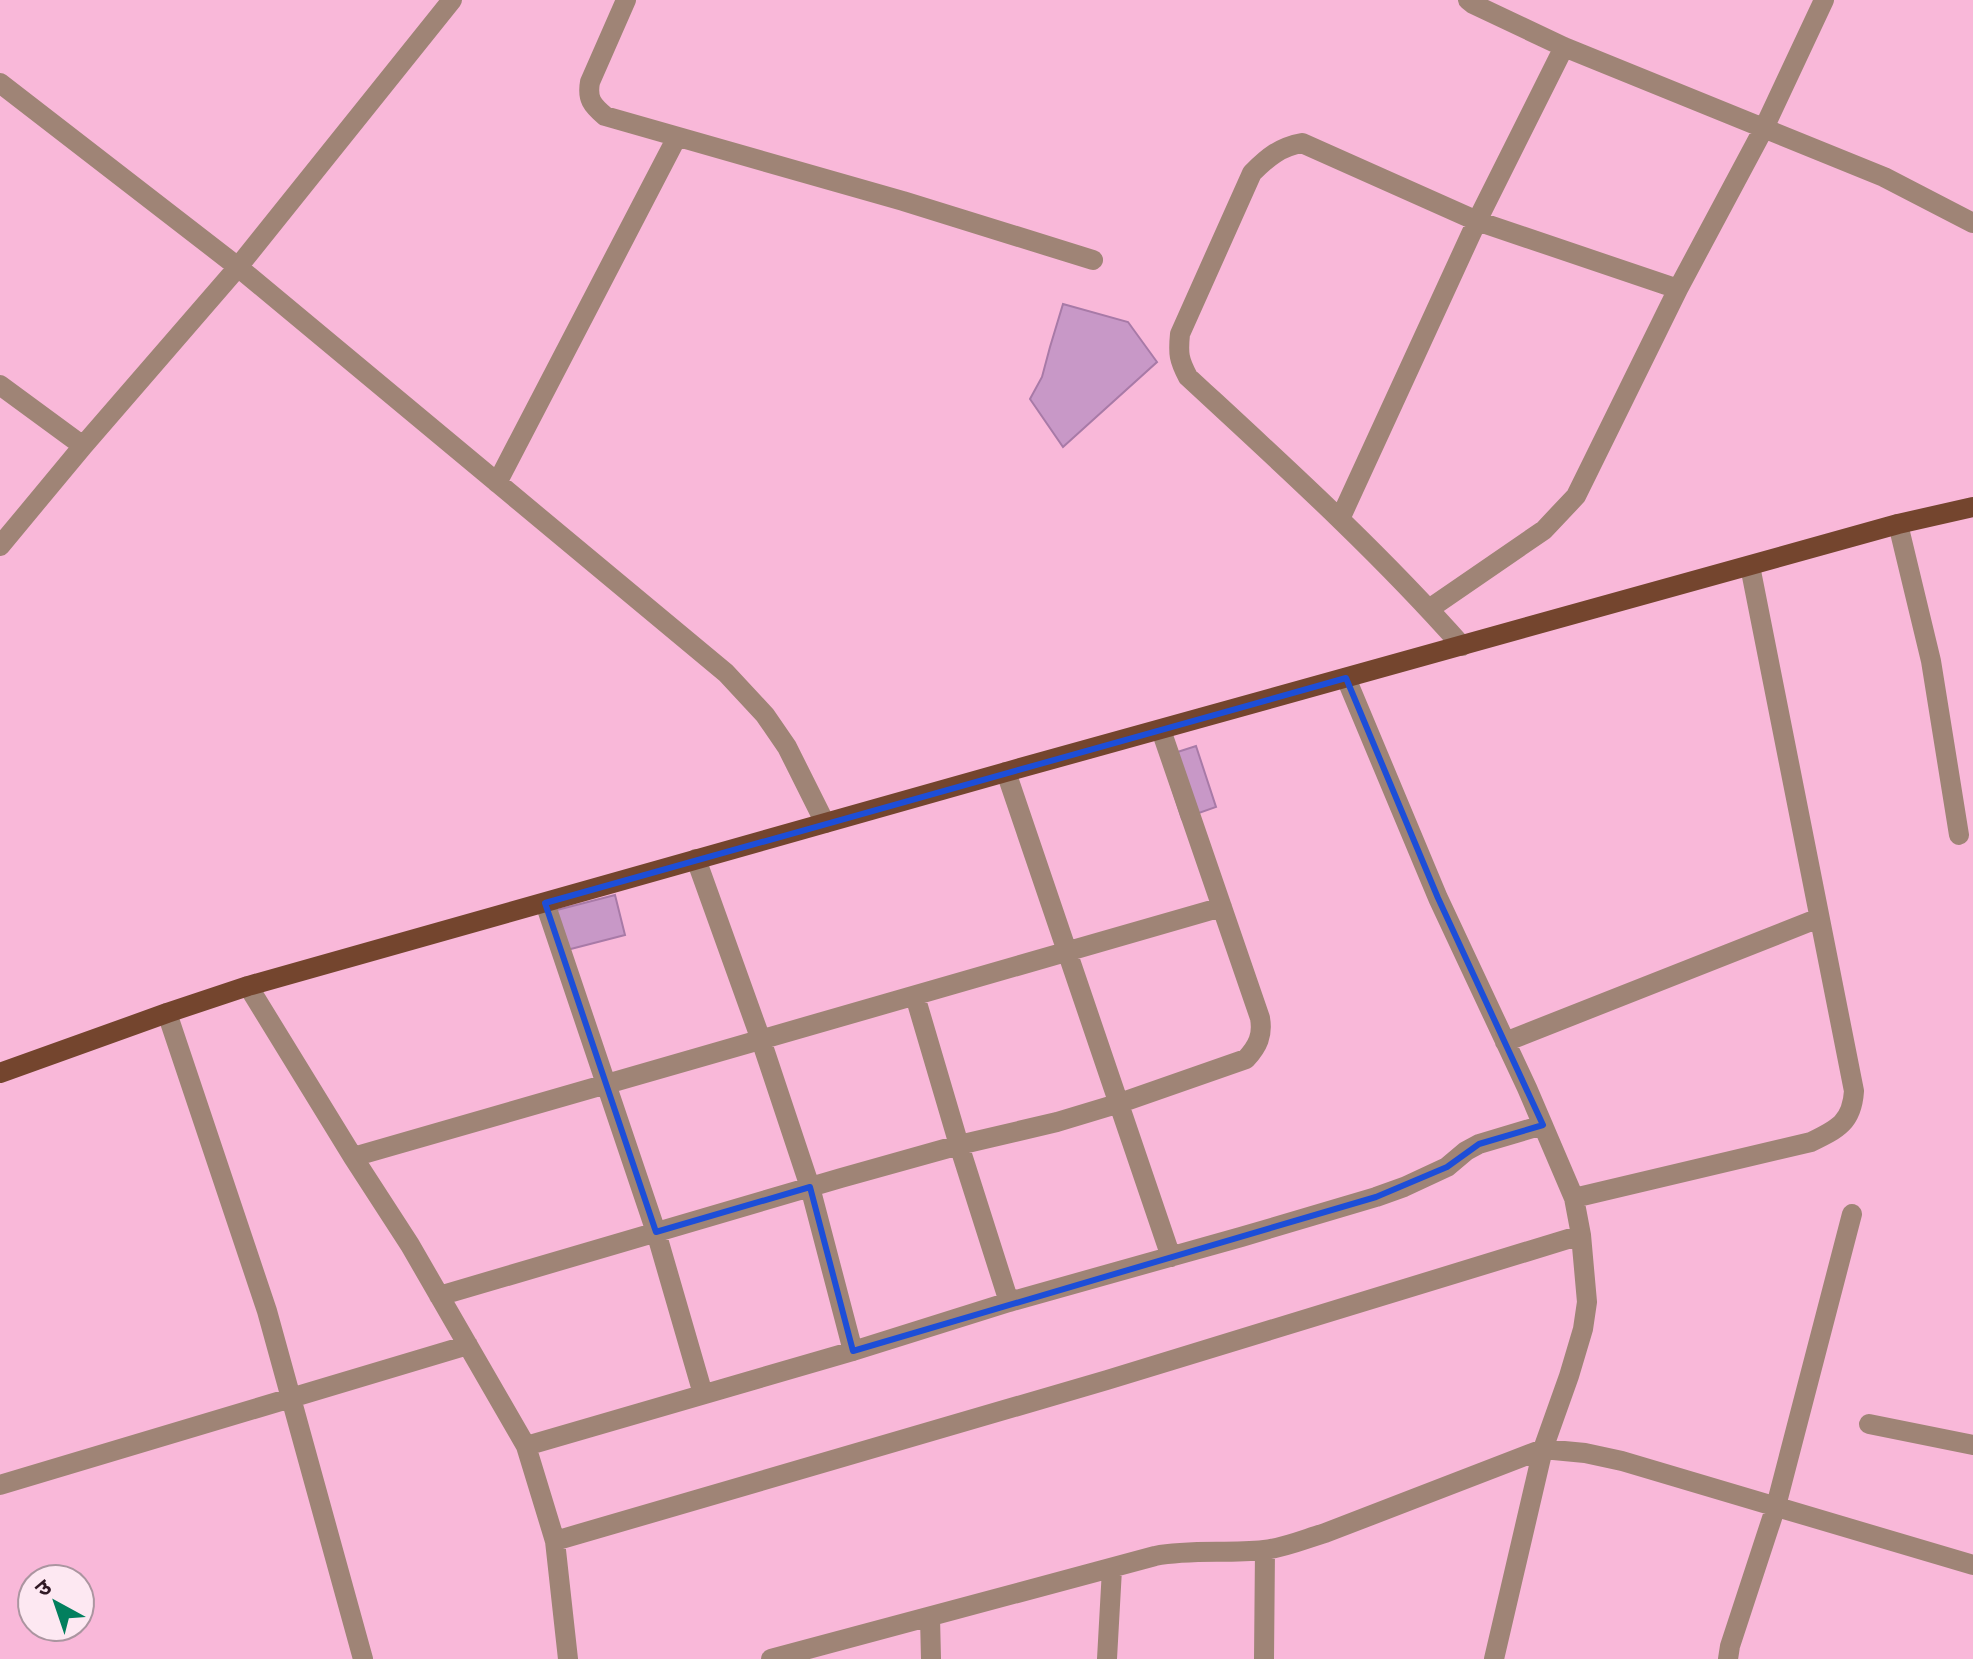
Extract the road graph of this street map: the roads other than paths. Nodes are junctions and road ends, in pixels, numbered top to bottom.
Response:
1 (452, 0) edge
2 (626, 0) edge
3 (1468, 0) edge
4 (1824, 0) edge
5 (1564, 47) junction
6 (0, 83) edge
7 (1764, 128) junction
8 (677, 137) junction
9 (1477, 221) junction
10 (1973, 223) edge
11 (1093, 260) dead end
12 (238, 267) junction
13 (1678, 289) junction
14 (0, 385) edge
15 (83, 446) junction
16 (497, 483) junction
17 (1973, 507) edge
18 (1340, 519) junction
19 (1898, 524) junction
20 (0, 546) edge
21 (1750, 566) junction
22 (1429, 609) junction
23 (1462, 646) junction
24 (1346, 678) junction
25 (1161, 730) junction
26 (1006, 772) junction
27 (825, 823) junction
28 (1959, 835) dead end
29 (696, 859) junction
30 (545, 903) junction
31 (1222, 907) junction
32 (1819, 918) junction
33 (1068, 952) junction
34 (248, 986) junction
35 (915, 996) junction
36 (167, 1013) junction
37 (761, 1040) junction
38 (1505, 1042) junction
39 (0, 1073) edge
40 (607, 1084) junction
41 (1120, 1103) junction
42 (1543, 1125) junction
43 (959, 1145) junction
44 (353, 1157) junction
45 (810, 1187) junction
46 (1574, 1198) junction
47 (1852, 1214) dead end
48 (656, 1232) junction
49 (1581, 1235) junction
50 (1171, 1257) junction
51 (439, 1296) junction
52 (1009, 1302) junction
53 (468, 1345) junction
54 (853, 1351) junction
55 (703, 1394) junction
56 (291, 1399) junction
57 (1869, 1424) dead end
58 (1973, 1445) edge
59 (526, 1446) junction
60 (1543, 1449) junction
61 (0, 1485) edge
62 (1776, 1506) junction
63 (555, 1541) junction
64 (1265, 1550) junction
65 (1973, 1565) edge
66 (1112, 1569) junction
67 (930, 1617) junction
68 (363, 1659) edge
69 (568, 1659) edge
70 (771, 1659) edge
71 (931, 1659) edge
72 (1107, 1659) edge
73 (1264, 1659) edge
74 (1494, 1659) edge
75 (1728, 1659) edge

1 - 12 street
2 - 8 street
3 - 5 street
4 - 7 street
5 - 7 street
5 - 9 street
6 - 12 street
7 - 10 street
7 - 13 street
8 - 11 street
8 - 16 street
9 - 13 street
9 - 18 street
9 - 18 street
12 - 15 street
12 - 16 street
13 - 22 street
14 - 15 street
15 - 20 street
16 - 27 street
17 - 19 main road
18 - 22 street
19 - 21 main road
19 - 28 street
21 - 23 main road
21 - 32 street
22 - 23 street
23 - 24 main road
24 - 25 main road
24 - 38 street
25 - 26 main road
25 - 31 street
26 - 27 main road
26 - 33 street
27 - 29 main road
29 - 30 main road
29 - 37 street
30 - 34 main road
30 - 40 street
31 - 33 street
31 - 41 street
32 - 38 street
32 - 46 street
33 - 35 street
33 - 41 street
34 - 36 main road
34 - 44 street
35 - 37 street
35 - 43 street
36 - 39 main road
36 - 56 street
37 - 40 street
37 - 45 street
38 - 42 street
40 - 44 street
40 - 48 street
41 - 43 street
41 - 50 street
42 - 46 street
42 - 50 street
43 - 45 street
43 - 52 street
44 - 51 street
45 - 48 street
45 - 54 street
46 - 49 street
47 - 62 street
48 - 51 street
48 - 55 street
49 - 60 street
49 - 63 street
50 - 52 street
51 - 53 street
52 - 54 street
53 - 56 street
53 - 59 street
54 - 55 street
55 - 59 street
56 - 61 street
56 - 68 street
57 - 58 street
59 - 63 street
60 - 62 street
60 - 64 street
60 - 74 street
62 - 65 street
62 - 75 street
63 - 69 street
64 - 66 street
64 - 73 street
66 - 67 street
66 - 72 street
67 - 70 street
67 - 71 street

